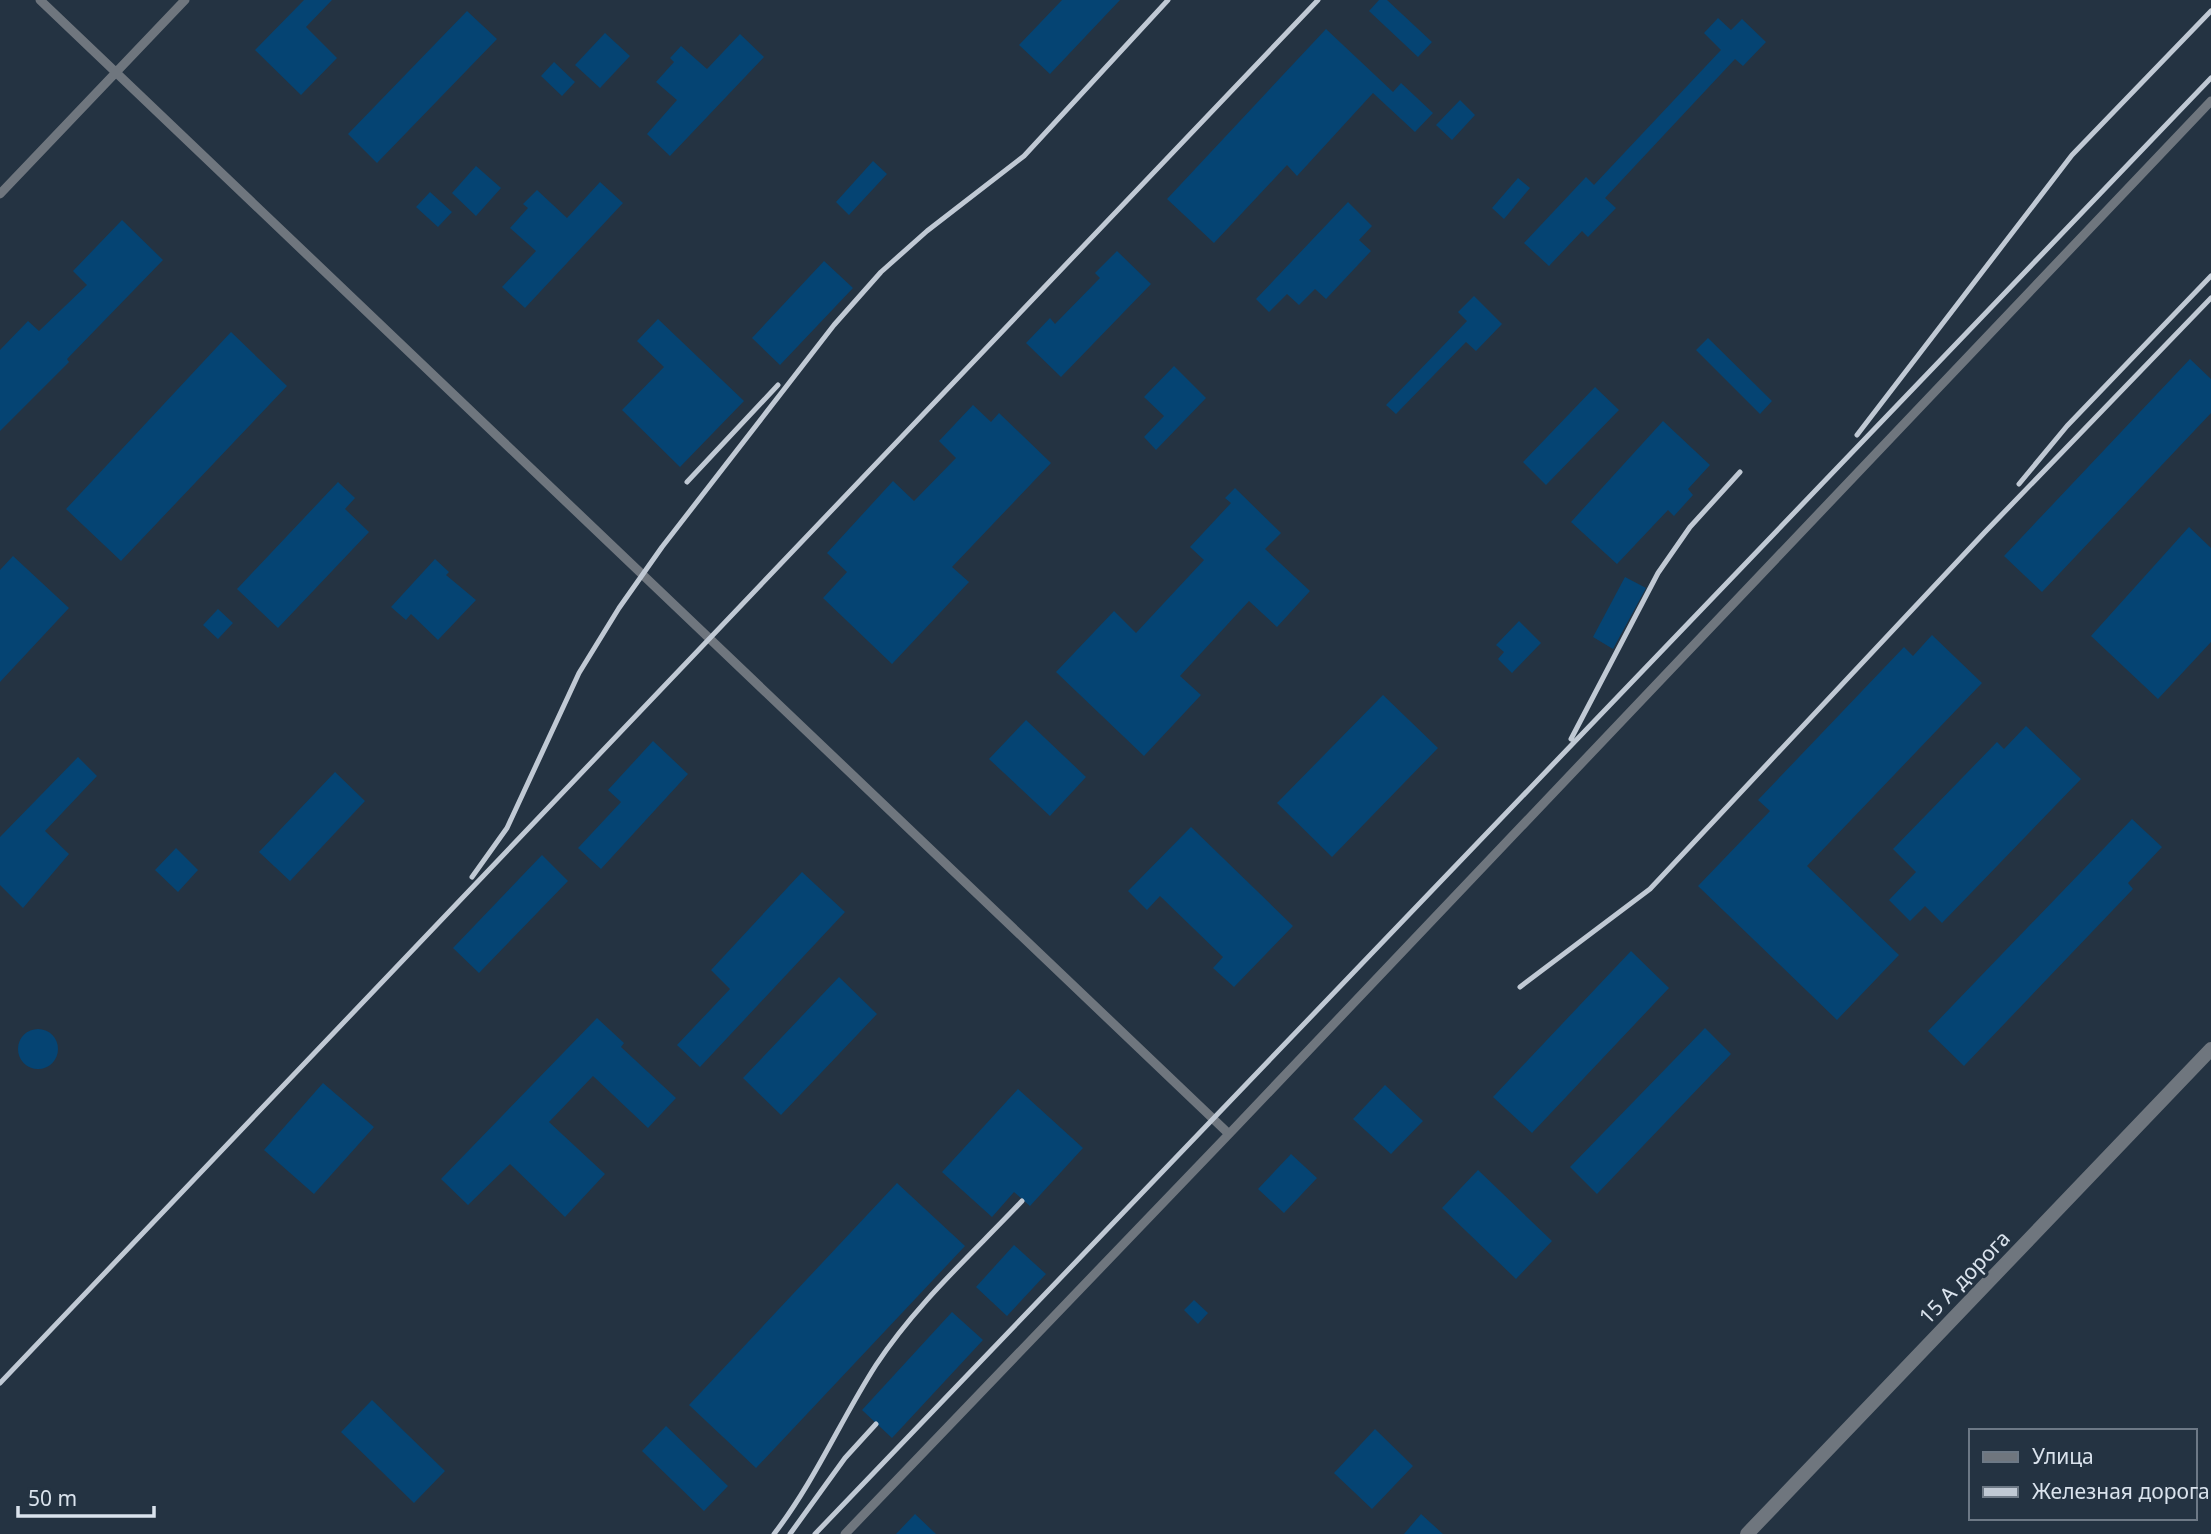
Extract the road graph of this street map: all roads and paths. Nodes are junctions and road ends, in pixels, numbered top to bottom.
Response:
1 (40, 0) edge
2 (185, 0) edge
3 (116, 72) junction
4 (2211, 101) edge
5 (0, 194) edge
6 (2211, 1049) edge
7 (1229, 1133) junction
8 (845, 1534) edge
9 (1747, 1534) edge

1 - 3 lane
2 - 3 lane
3 - 5 lane
3 - 7 lane
4 - 7 lane
6 - 9 street, 15 А дорога
7 - 8 lane

